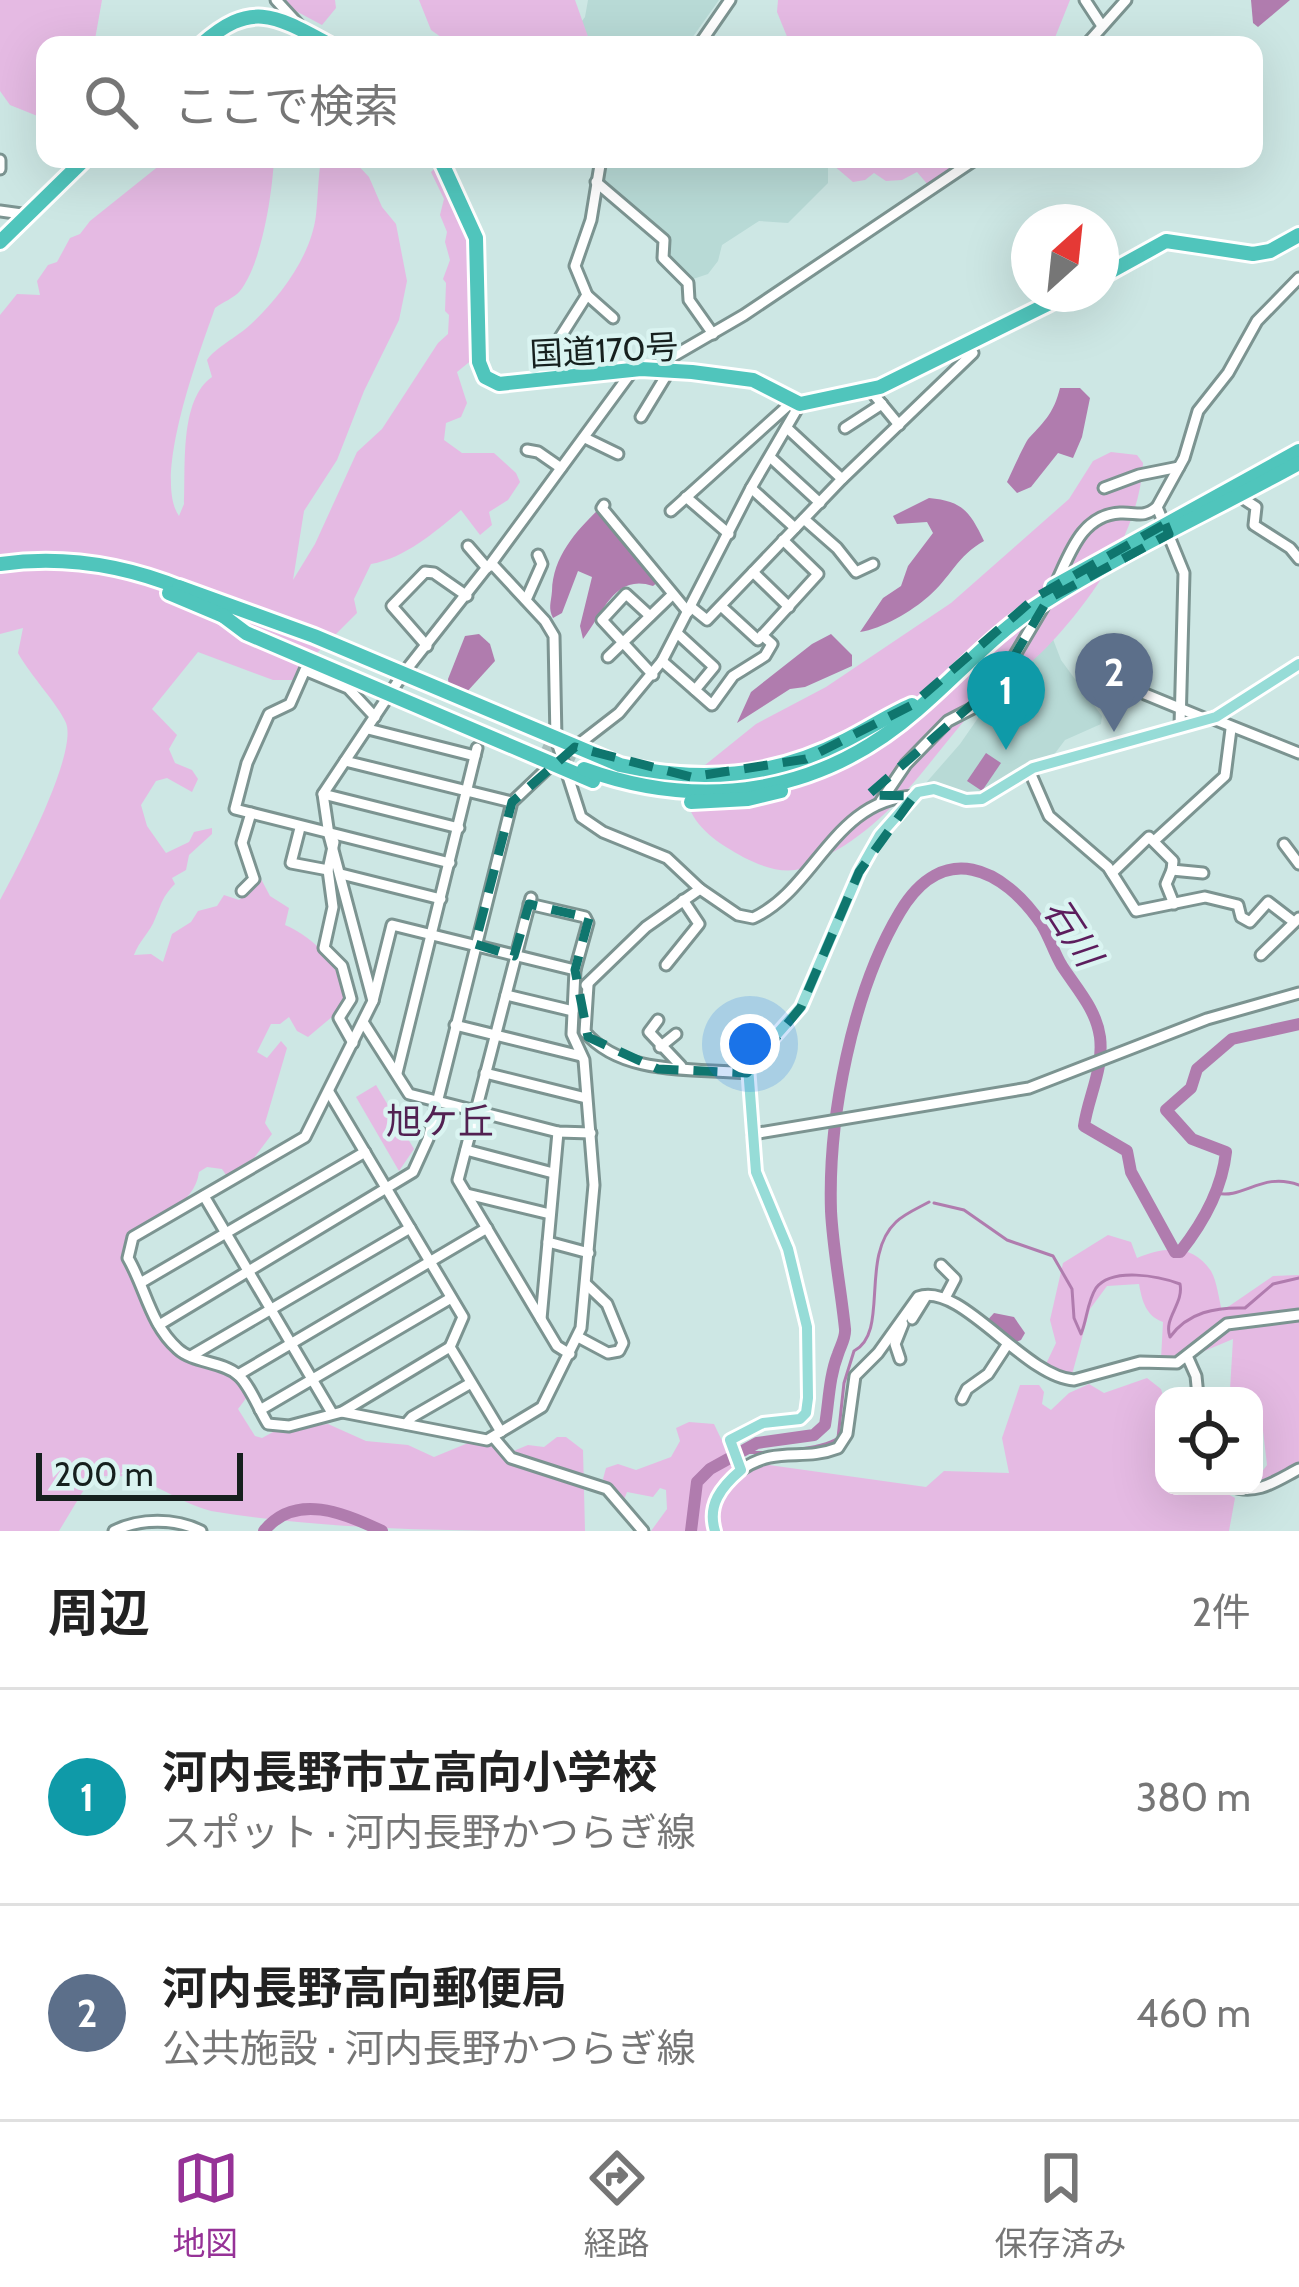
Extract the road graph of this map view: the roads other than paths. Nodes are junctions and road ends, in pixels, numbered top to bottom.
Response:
1 (276, 0) edge
2 (730, 0) edge
3 (1084, 0) edge
4 (1126, 0) edge
5 (1102, 26) junction
6 (300, 30) junction
7 (210, 36) edge
8 (312, 36) edge
9 (704, 36) edge
10 (1094, 36) edge
11 (0, 160) edge
12 (77, 168) edge
13 (444, 168) edge
14 (599, 168) edge
15 (962, 168) edge
16 (0, 169) edge
17 (596, 182) junction
18 (0, 211) edge
19 (29, 214) junction
20 (1299, 235) edge
21 (0, 242) edge
22 (1119, 267) edge
23 (1299, 278) edge
24 (587, 295) junction
25 (1031, 312) edge
26 (614, 318) dead end
27 (712, 334) junction
28 (966, 343) junction
29 (651, 369) junction
30 (633, 370) junction
31 (669, 370) junction
32 (555, 378) junction
33 (871, 391) junction
34 (796, 403) junction
35 (882, 404) junction
36 (641, 417) dead end
37 (899, 425) junction
38 (788, 428) junction
39 (845, 428) dead end
40 (585, 438) junction
41 (527, 450) dead end
42 (1299, 451) edge
43 (618, 454) dead end
44 (770, 457) junction
45 (1299, 463) edge
46 (1179, 467) junction
47 (561, 468) junction
48 (842, 479) junction
49 (752, 488) junction
50 (1104, 488) dead end
51 (686, 496) junction
52 (1239, 496) junction
53 (820, 502) junction
54 (604, 505) dead end
55 (1157, 507) junction
56 (670, 511) dead end
57 (804, 518) junction
58 (795, 528) junction
59 (1167, 529) junction
60 (729, 534) junction
61 (783, 540) junction
62 (468, 547) dead end
63 (538, 555) dead end
64 (1299, 559) edge
65 (873, 564) dead end
66 (489, 567) junction
67 (0, 569) edge
68 (753, 572) junction
69 (1052, 592) junction
70 (672, 595) junction
71 (467, 596) junction
72 (526, 600) junction
73 (721, 606) junction
74 (789, 607) junction
75 (689, 610) junction
76 (650, 616) junction
77 (677, 633) junction
78 (763, 635) junction
79 (623, 644) junction
80 (427, 646) junction
81 (608, 657) dead end
82 (662, 662) junction
83 (1299, 664) edge
84 (653, 675) junction
85 (398, 685) junction
86 (695, 690) junction
87 (1145, 694) dead end
88 (1181, 708) junction
89 (375, 716) junction
90 (1208, 719) junction
91 (1180, 726) junction
92 (368, 729) junction
93 (1232, 729) junction
94 (547, 744) junction
95 (1299, 753) edge
96 (345, 761) junction
97 (572, 761) junction
98 (1030, 770) junction
99 (467, 792) junction
100 (323, 794) junction
101 (914, 796) junction
102 (512, 802) junction
103 (878, 806) junction
104 (251, 813) junction
105 (300, 828) junction
106 (459, 828) junction
107 (332, 838) junction
108 (1154, 841) junction
109 (1284, 844) dead end
110 (450, 863) junction
111 (1299, 864) edge
112 (328, 870) junction
113 (1172, 870) junction
114 (1112, 873) junction
115 (1203, 873) dead end
116 (341, 874) junction
117 (700, 889) junction
118 (242, 891) dead end
119 (441, 899) junction
120 (683, 900) junction
121 (1174, 904) junction
122 (1296, 920) edge
123 (433, 934) junction
124 (475, 944) junction
125 (1261, 955) dead end
126 (514, 956) junction
127 (666, 965) dead end
128 (575, 970) junction
129 (582, 984) junction
130 (1299, 993) edge
131 (506, 994) junction
132 (373, 1001) junction
133 (573, 1011) junction
134 (658, 1020) dead end
135 (363, 1022) junction
136 (455, 1025) junction
137 (495, 1034) junction
138 (676, 1034) dead end
139 (353, 1043) junction
140 (660, 1047) junction
141 (581, 1056) junction
142 (681, 1066) junction
143 (398, 1073) junction
144 (485, 1073) junction
145 (746, 1073) junction
146 (329, 1092) junction
147 (586, 1099) junction
148 (436, 1102) junction
149 (476, 1111) junction
150 (558, 1132) junction
151 (753, 1134) junction
152 (591, 1139) junction
153 (607, 1144) dead end
154 (466, 1150) junction
155 (365, 1152) junction
156 (554, 1173) junction
157 (388, 1190) junction
158 (467, 1194) junction
159 (203, 1196) junction
160 (550, 1214) junction
161 (410, 1228) junction
162 (487, 1228) junction
163 (226, 1234) junction
164 (548, 1242) junction
165 (589, 1253) junction
166 (430, 1262) junction
167 (941, 1264) dead end
168 (248, 1270) junction
169 (142, 1282) junction
170 (586, 1284) junction
171 (452, 1298) junction
172 (945, 1298) junction
173 (271, 1309) junction
174 (1299, 1315) edge
175 (909, 1317) junction
176 (541, 1319) junction
177 (159, 1324) junction
178 (578, 1337) junction
179 (291, 1343) junction
180 (1007, 1346) junction
181 (450, 1347) junction
182 (570, 1354) junction
183 (191, 1356) junction
184 (1187, 1358) junction
185 (900, 1359) dead end
186 (238, 1375) junction
187 (312, 1379) junction
188 (471, 1383) junction
189 (1197, 1387) edge
190 (962, 1399) dead end
191 (260, 1410) junction
192 (337, 1412) junction
193 (406, 1424) junction
194 (497, 1435) junction
195 (741, 1469) junction
196 (1299, 1469) edge
197 (1263, 1487) edge
198 (114, 1531) edge
199 (201, 1531) edge
200 (643, 1531) edge
201 (715, 1531) edge

1 - 6 street
2 - 9 street
3 - 5 street
4 - 5 street
5 - 10 street
6 - 7 highway
6 - 8 highway
11 - 16 street
12 - 19 highway
13 - 32 highway, 国道170号
14 - 17 street
15 - 27 street
17 - 24 street
17 - 27 street
18 - 19 street
19 - 21 highway
20 - 22 highway
23 - 46 street
24 - 26 street
24 - 32 street
25 - 28 highway
27 - 29 street
28 - 33 highway
28 - 37 street
29 - 30 highway, 国道170号
29 - 31 highway, 国道170号
30 - 32 highway, 国道170号
30 - 40 street
31 - 34 highway, 国道170号
31 - 36 street
33 - 34 highway
33 - 35 street
34 - 38 street
34 - 51 street
35 - 37 street
35 - 39 street
37 - 48 street
38 - 44 street
38 - 48 street
40 - 43 street
40 - 47 street
41 - 47 street
42 - 59 highway
44 - 49 street
44 - 53 street
45 - 52 highway
46 - 50 street
46 - 55 street
47 - 66 street
48 - 53 street
49 - 58 street
49 - 60 street
51 - 56 street
51 - 60 street
52 - 59 highway
52 - 64 street
53 - 57 street
54 - 70 street
55 - 59 street
55 - 69 street
57 - 58 street
57 - 65 street
58 - 61 street
59 - 69 highway
59 - 88 street
60 - 75 street
61 - 68 street
61 - 74 street
62 - 66 street
63 - 72 street
66 - 71 street
66 - 72 street
67 - 85 highway
67 - 85 highway
68 - 73 street
68 - 74 street
69 - 97 highway
69 - 103 street
70 - 75 street
70 - 76 street
71 - 80 street
71 - 80 street
72 - 94 street
73 - 75 street
73 - 78 street
74 - 78 street
75 - 77 street
76 - 79 street
76 - 79 street
77 - 82 street
77 - 86 street
78 - 86 street
79 - 81 street
79 - 84 street
80 - 85 street
82 - 84 street
82 - 86 street
83 - 90 main road
84 - 97 street
85 - 89 street
85 - 94 highway
85 - 97 highway
87 - 88 street
88 - 90 street
88 - 91 street
89 - 92 street
89 - 104 street
90 - 91 main road
90 - 93 street
91 - 98 main road
92 - 96 street
92 - 99 street
93 - 95 street
93 - 108 street
94 - 97 highway
96 - 99 street
96 - 100 street
97 - 102 street
97 - 117 street
98 - 101 main road
98 - 114 street
99 - 102 street
99 - 106 street
100 - 106 street
100 - 107 street
101 - 103 street
101 - 145 main road
102 - 124 street
103 - 117 street
104 - 105 street
104 - 118 street
105 - 107 street
105 - 112 street
106 - 110 street
107 - 110 street
107 - 112 street
107 - 116 street
108 - 113 street
108 - 114 street
109 - 111 street
110 - 119 street
112 - 139 street
113 - 115 street
113 - 121 street
114 - 121 street
116 - 119 street
116 - 132 street
117 - 120 street
119 - 123 street
120 - 127 street
120 - 129 street
121 - 122 street
122 - 125 street
123 - 124 street
123 - 132 street
123 - 143 street
124 - 126 street
124 - 136 street
126 - 128 street
126 - 128 street
126 - 131 street
128 - 129 street
129 - 133 street
129 - 142 street
130 - 151 street
131 - 133 street
131 - 137 street
132 - 135 street
133 - 141 street
134 - 140 street
135 - 139 street
135 - 143 street
136 - 137 street
136 - 148 street
137 - 141 street
137 - 144 street
138 - 140 street
139 - 146 street
140 - 142 street
141 - 147 street
142 - 145 street
143 - 148 street
144 - 147 street
144 - 149 street
145 - 151 main road
146 - 155 street
146 - 159 street
147 - 152 street
148 - 149 street
148 - 157 street
149 - 150 street
149 - 154 street
150 - 152 street
150 - 156 street
151 - 195 main road
152 - 153 street
152 - 165 street
154 - 156 street
154 - 158 street
155 - 157 street
155 - 163 street
156 - 160 street
157 - 161 street
157 - 168 street
158 - 160 street
158 - 162 street
159 - 163 street
159 - 169 street
160 - 164 street
161 - 166 street
161 - 173 street
162 - 166 street
162 - 176 street
163 - 168 street
163 - 169 street
164 - 165 street
164 - 176 street
165 - 170 street
166 - 171 street
166 - 179 street
167 - 172 street
168 - 173 street
168 - 177 street
169 - 177 street
170 - 178 street
170 - 178 street
171 - 181 street
171 - 187 street
172 - 175 street
172 - 180 street
173 - 179 street
173 - 183 street
174 - 184 street
175 - 185 street
175 - 195 street
176 - 182 street
177 - 183 street
178 - 182 street
179 - 186 street
179 - 187 street
180 - 184 street
180 - 190 street
181 - 188 street
181 - 192 street
182 - 194 street
183 - 186 street
184 - 189 street
186 - 191 street
187 - 191 street
187 - 192 street
188 - 193 street
188 - 194 street
191 - 192 street
192 - 193 street
193 - 194 street
194 - 200 street
195 - 201 main road
196 - 197 street
198 - 199 street

